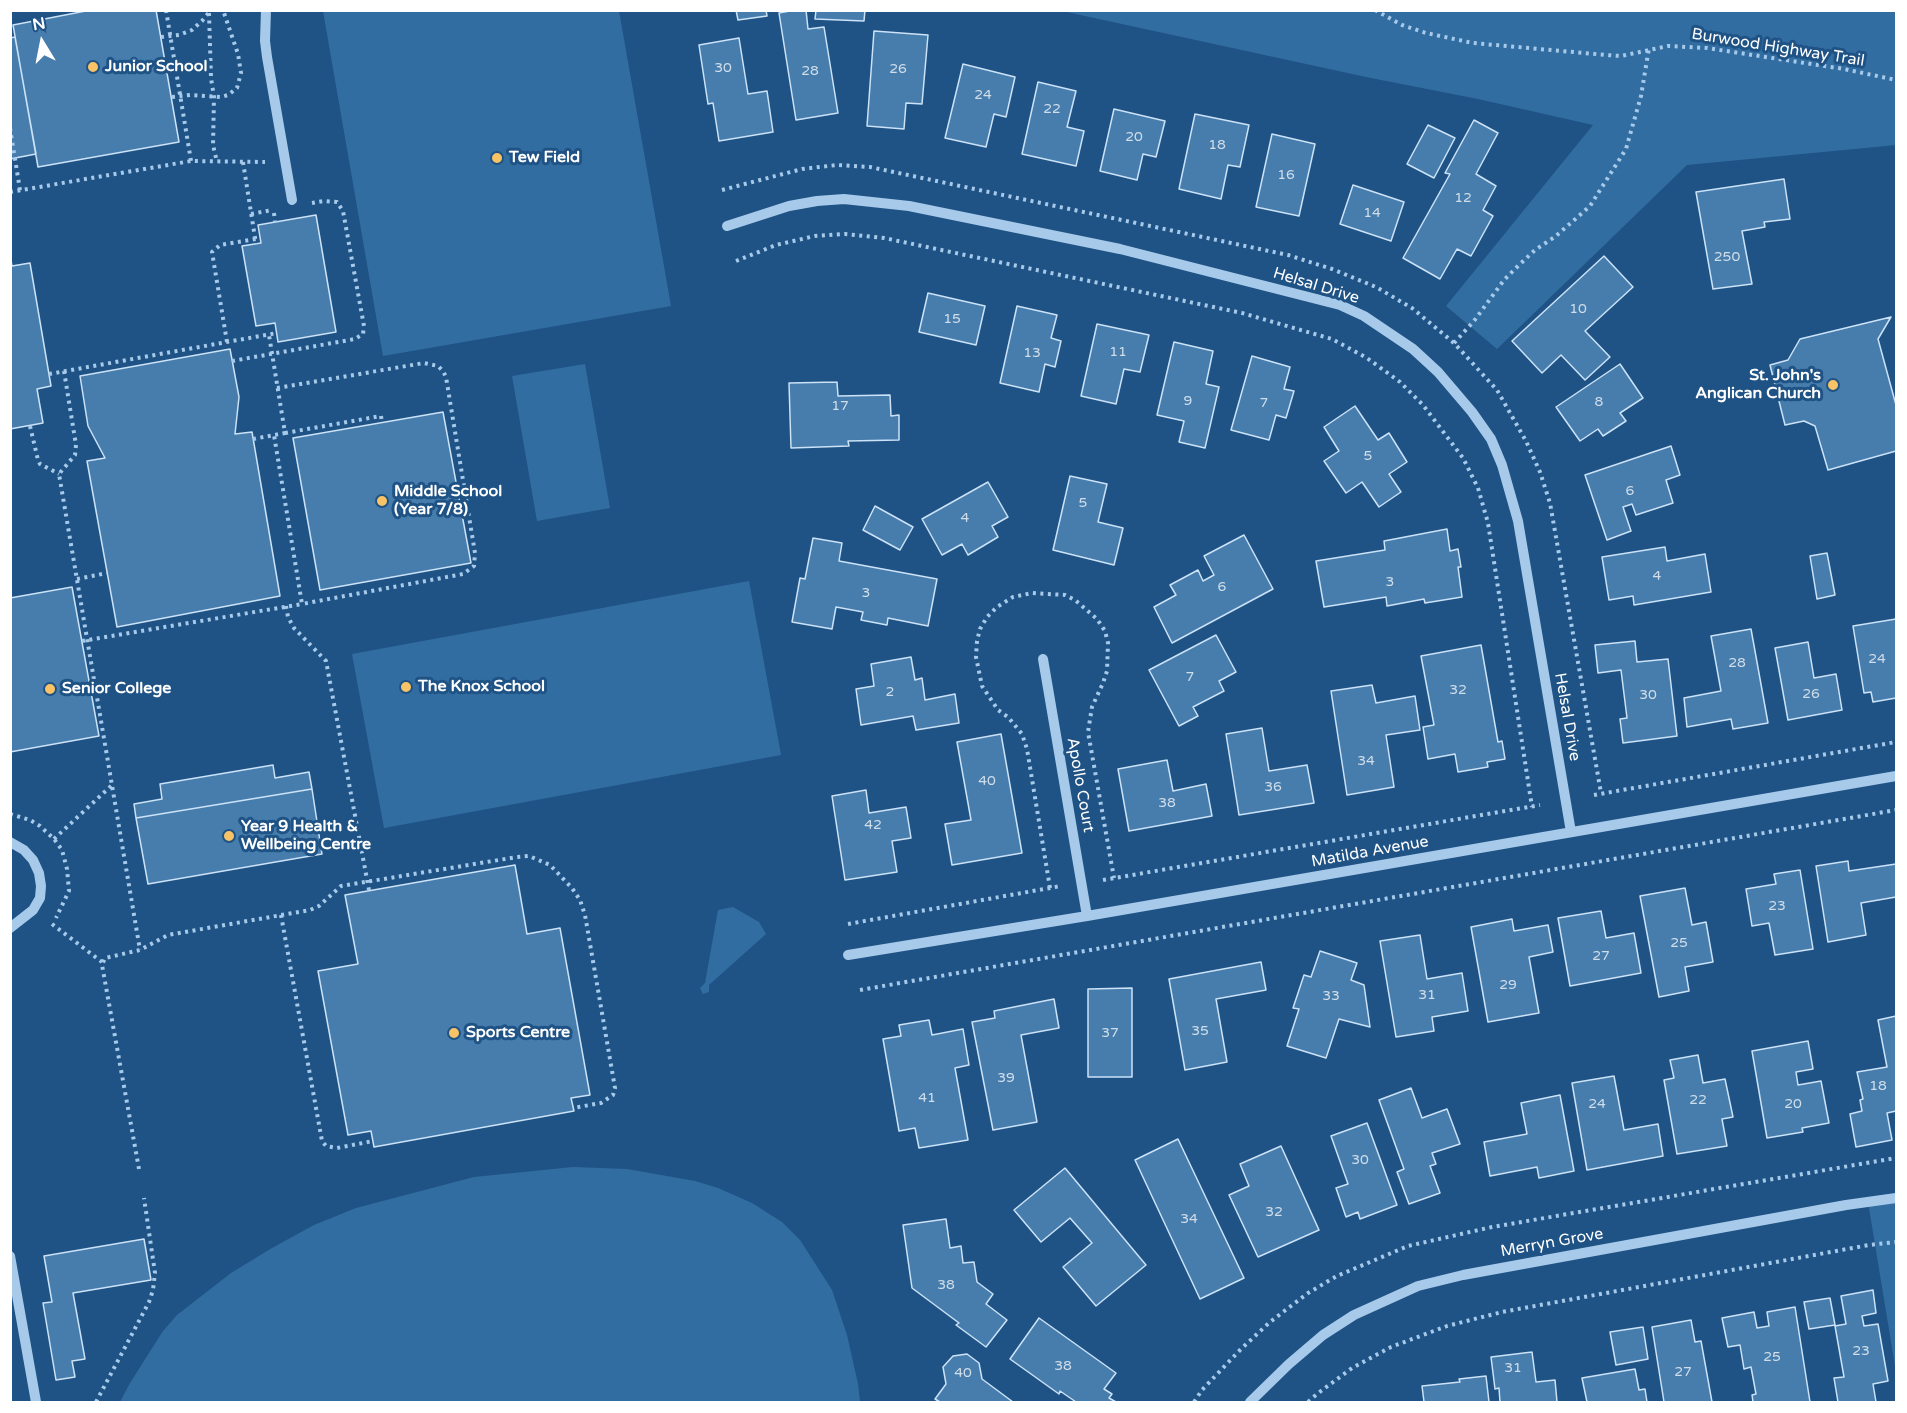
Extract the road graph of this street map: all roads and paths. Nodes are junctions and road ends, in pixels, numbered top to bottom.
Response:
1 (166, 10) edge
2 (223, 10) edge
3 (266, 10) edge
4 (1375, 10) edge
5 (210, 12) edge
6 (170, 36) junction
7 (161, 37) dead end
8 (1649, 48) junction
9 (1896, 80) edge
10 (180, 96) junction
11 (172, 97) dead end
12 (214, 97) junction
13 (10, 128) edge
14 (191, 161) junction
15 (217, 162) junction
16 (243, 162) junction
17 (265, 162) dead end
18 (20, 190) junction
19 (723, 190) dead end
20 (10, 192) edge
21 (292, 200) dead end
22 (304, 204) dead end
23 (273, 210) dead end
24 (251, 213) junction
25 (728, 226) dead end
26 (736, 261) dead end
27 (277, 333) dead end
28 (269, 336) junction
29 (226, 342) junction
30 (1454, 343) junction
31 (272, 354) junction
32 (232, 361) dead end
33 (64, 371) junction
34 (49, 374) dead end
35 (277, 388) junction
36 (382, 422) dead end
37 (30, 426) dead end
38 (285, 433) junction
39 (274, 435) junction
40 (254, 439) dead end
41 (59, 474) junction
42 (107, 573) dead end
43 (77, 579) junction
44 (302, 604) junction
45 (286, 606) junction
46 (87, 640) junction
47 (82, 641) dead end
48 (1043, 659) dead end
49 (1896, 742) edge
50 (1896, 777) edge
51 (112, 784) junction
52 (1601, 793) junction
53 (1594, 795) dead end
54 (1540, 805) dead end
55 (1532, 807) junction
56 (1896, 810) edge
57 (1571, 832) junction
58 (54, 839) dead end
59 (10, 842) edge
60 (367, 880) junction
61 (1102, 880) dead end
62 (1062, 886) dead end
63 (369, 890) dead end
64 (281, 915) junction
65 (1087, 916) junction
66 (848, 924) dead end
67 (10, 928) edge
68 (140, 950) junction
69 (848, 955) dead end
70 (860, 990) dead end
71 (573, 1108) dead end
72 (373, 1142) dead end
73 (139, 1169) dead end
74 (144, 1198) dead end
75 (1896, 1198) edge
76 (1896, 1242) edge
77 (10, 1256) edge
78 (36, 1402) edge
79 (96, 1402) edge
80 (1250, 1402) edge
81 (1308, 1402) edge

1 - 6 path
2 - 12 path
3 - 21 street
4 - 8 path, Burwood Highway Trail
5 - 6 path
5 - 12 path
6 - 7 path
6 - 10 path
8 - 9 path, Burwood Highway Trail
8 - 30 path
10 - 11 path
10 - 12 path
10 - 14 path
12 - 15 path
13 - 18 path
14 - 15 path
14 - 18 path
15 - 16 path
16 - 17 path
16 - 24 path
18 - 20 path
19 - 30 path
22 - 31 path
23 - 24 path
24 - 29 path
25 - 57 street, Helsal Drive
26 - 55 path
27 - 28 path
28 - 29 path
28 - 31 path
29 - 33 path
30 - 52 path
31 - 32 path
31 - 35 path
33 - 34 path
33 - 41 path
35 - 38 path
35 - 44 path
36 - 38 path
37 - 41 path
38 - 39 path
39 - 40 path
39 - 44 path
41 - 43 path
42 - 43 path
43 - 46 path
44 - 45 path
45 - 46 path
45 - 60 path
46 - 47 path
46 - 51 path
48 - 65 street, Apollo Court
49 - 52 path
50 - 57 street, Matilda Avenue
51 - 58 path
51 - 68 path
52 - 53 path
54 - 55 path
55 - 61 path
56 - 70 path
57 - 65 street, Matilda Avenue
59 - 67 street
60 - 63 path
60 - 64 path
60 - 71 path
62 - 66 path
64 - 68 path
64 - 72 path
65 - 69 street, Matilda Avenue
68 - 73 path
74 - 79 path
75 - 80 street, Merryn Grove
76 - 81 path
77 - 78 street

